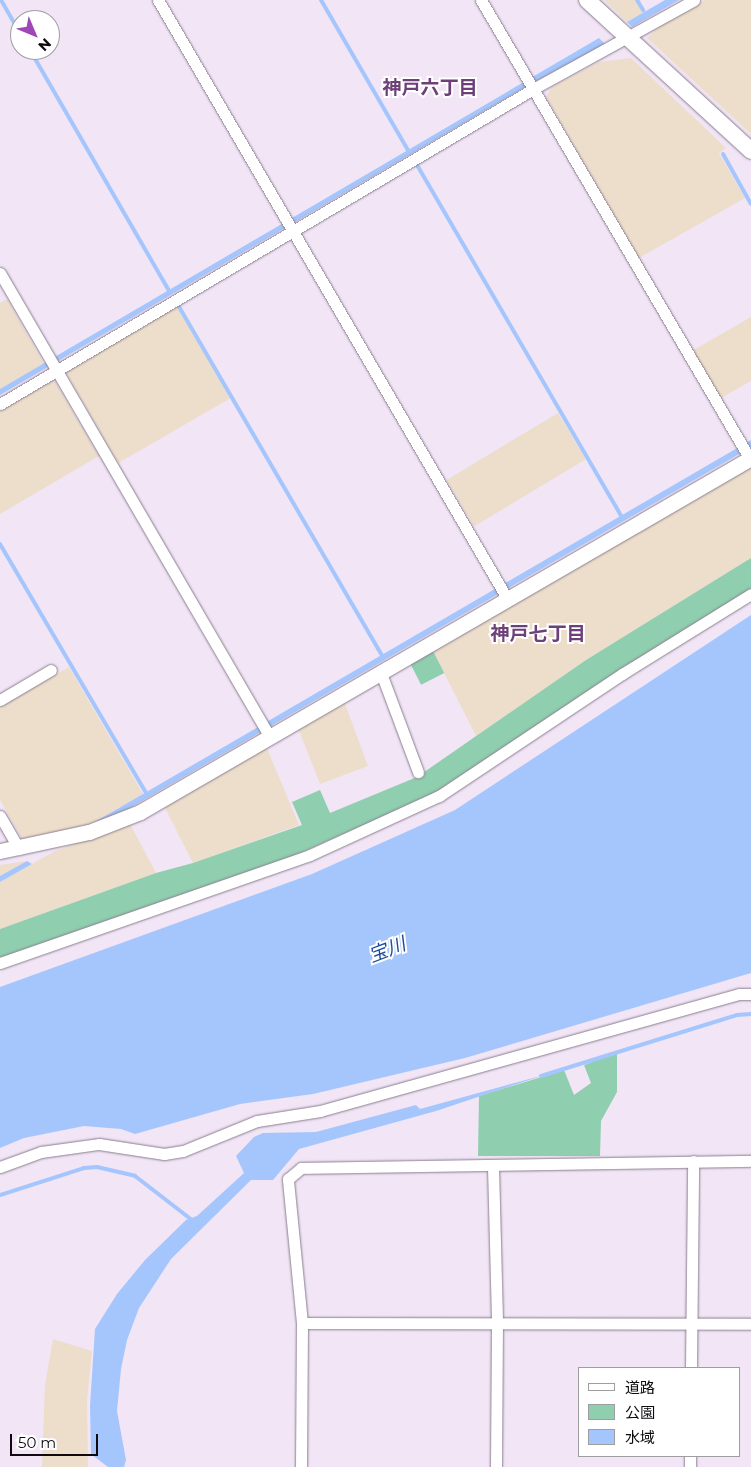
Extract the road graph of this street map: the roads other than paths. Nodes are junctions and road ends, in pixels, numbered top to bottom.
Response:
1 (158, 0) edge
2 (482, 0) edge
3 (587, 0) edge
4 (694, 0) edge
5 (628, 38) junction
6 (531, 84) junction
7 (751, 151) edge
8 (289, 226) junction
9 (0, 273) edge
10 (53, 365) junction
11 (0, 404) edge
12 (747, 453) edge
13 (504, 592) junction
14 (751, 594) edge
15 (51, 670) dead end
16 (381, 674) junction
17 (0, 700) edge
18 (266, 730) junction
19 (418, 772) dead end
20 (0, 816) edge
21 (19, 849) junction
22 (0, 851) edge
23 (0, 963) edge
24 (751, 994) edge
25 (694, 1161) junction
26 (751, 1161) edge
27 (493, 1167) junction
28 (0, 1168) edge
29 (497, 1322) junction
30 (302, 1323) junction
31 (691, 1323) junction
32 (751, 1324) edge
33 (691, 1367) edge
34 (302, 1467) edge
35 (496, 1467) edge

1 - 8 street
2 - 6 street
3 - 5 main road
4 - 5 street
5 - 6 street
5 - 7 main road
6 - 8 street
6 - 12 street
8 - 10 street
8 - 13 street
9 - 10 street
10 - 11 street
10 - 18 street
12 - 13 street
13 - 16 street
14 - 23 street
15 - 17 street
16 - 18 street
16 - 19 street
18 - 21 street
20 - 21 street
21 - 22 street
24 - 28 street
25 - 26 street
25 - 27 street
25 - 31 street
27 - 29 street
27 - 30 street
29 - 30 street
29 - 31 street
29 - 35 street
30 - 34 street
31 - 32 street
31 - 33 street

